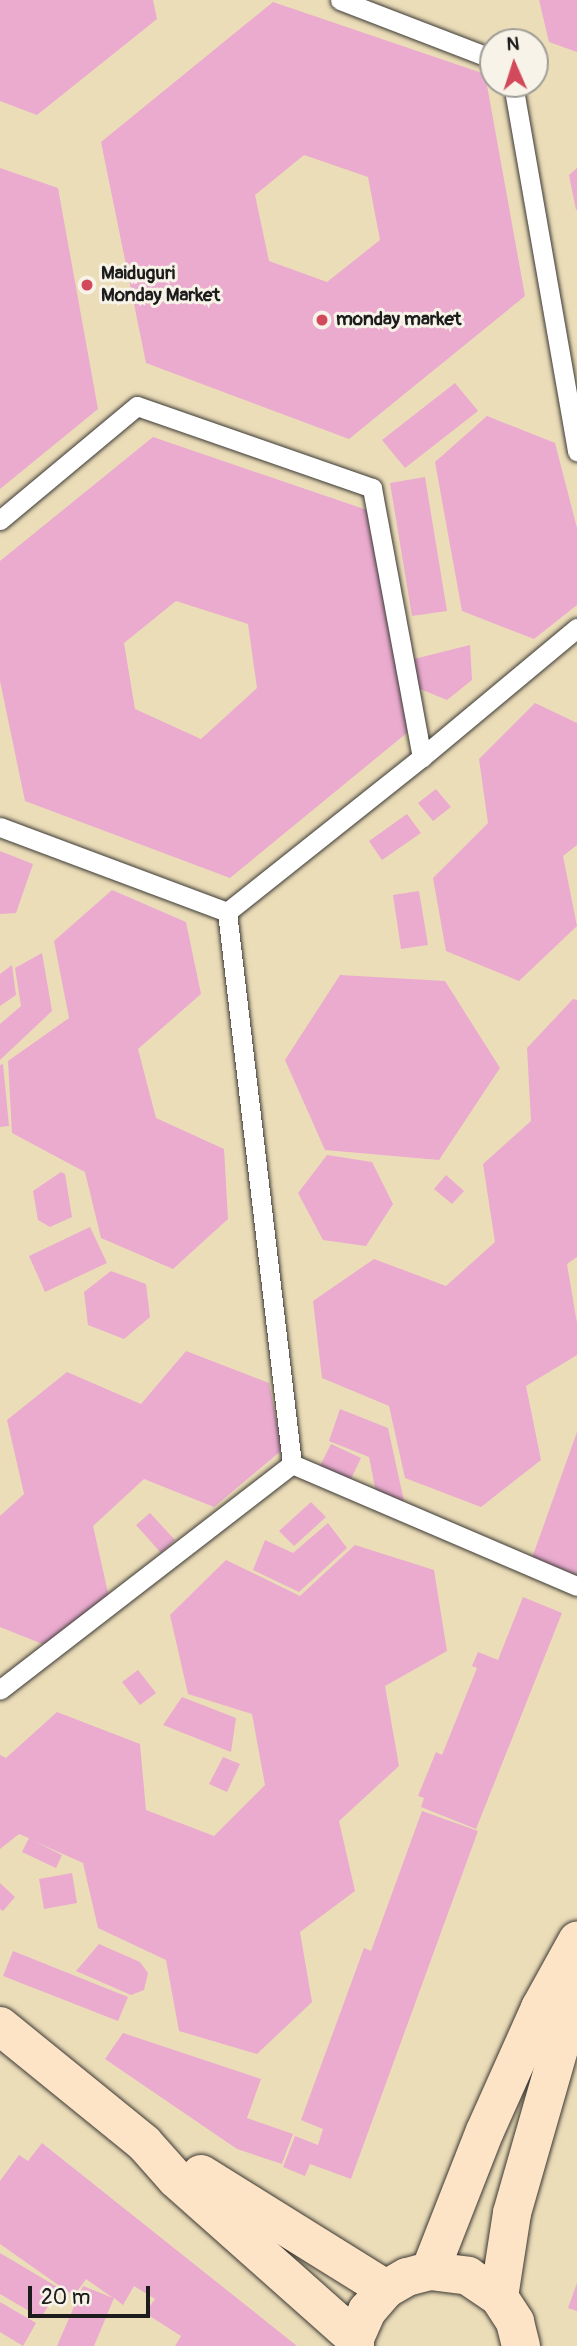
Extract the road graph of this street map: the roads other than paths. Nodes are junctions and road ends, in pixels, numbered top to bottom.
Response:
1 (340, 0) edge
2 (479, 54) edge
3 (515, 98) edge
4 (577, 451) edge
5 (0, 520) edge
6 (577, 628) edge
7 (422, 757) junction
8 (0, 827) edge
9 (227, 912) junction
10 (292, 1464) junction
11 (577, 1586) edge
12 (0, 1690) edge
13 (577, 1941) edge
14 (577, 1987) edge
15 (0, 2026) edge
16 (144, 2143) junction
17 (430, 2272) junction
18 (386, 2289) junction
19 (499, 2297) junction
20 (355, 2342) edge
21 (521, 2346) edge

1 - 2 lane
3 - 4 lane
5 - 7 lane
6 - 7 lane
7 - 9 lane
8 - 9 lane
9 - 10 lane
10 - 11 lane
10 - 12 lane
13 - 17 main road
14 - 19 main road
15 - 16 main road
16 - 18 main road
16 - 20 main road
17 - 18 main road
17 - 19 main road
18 - 20 main road
19 - 21 main road

